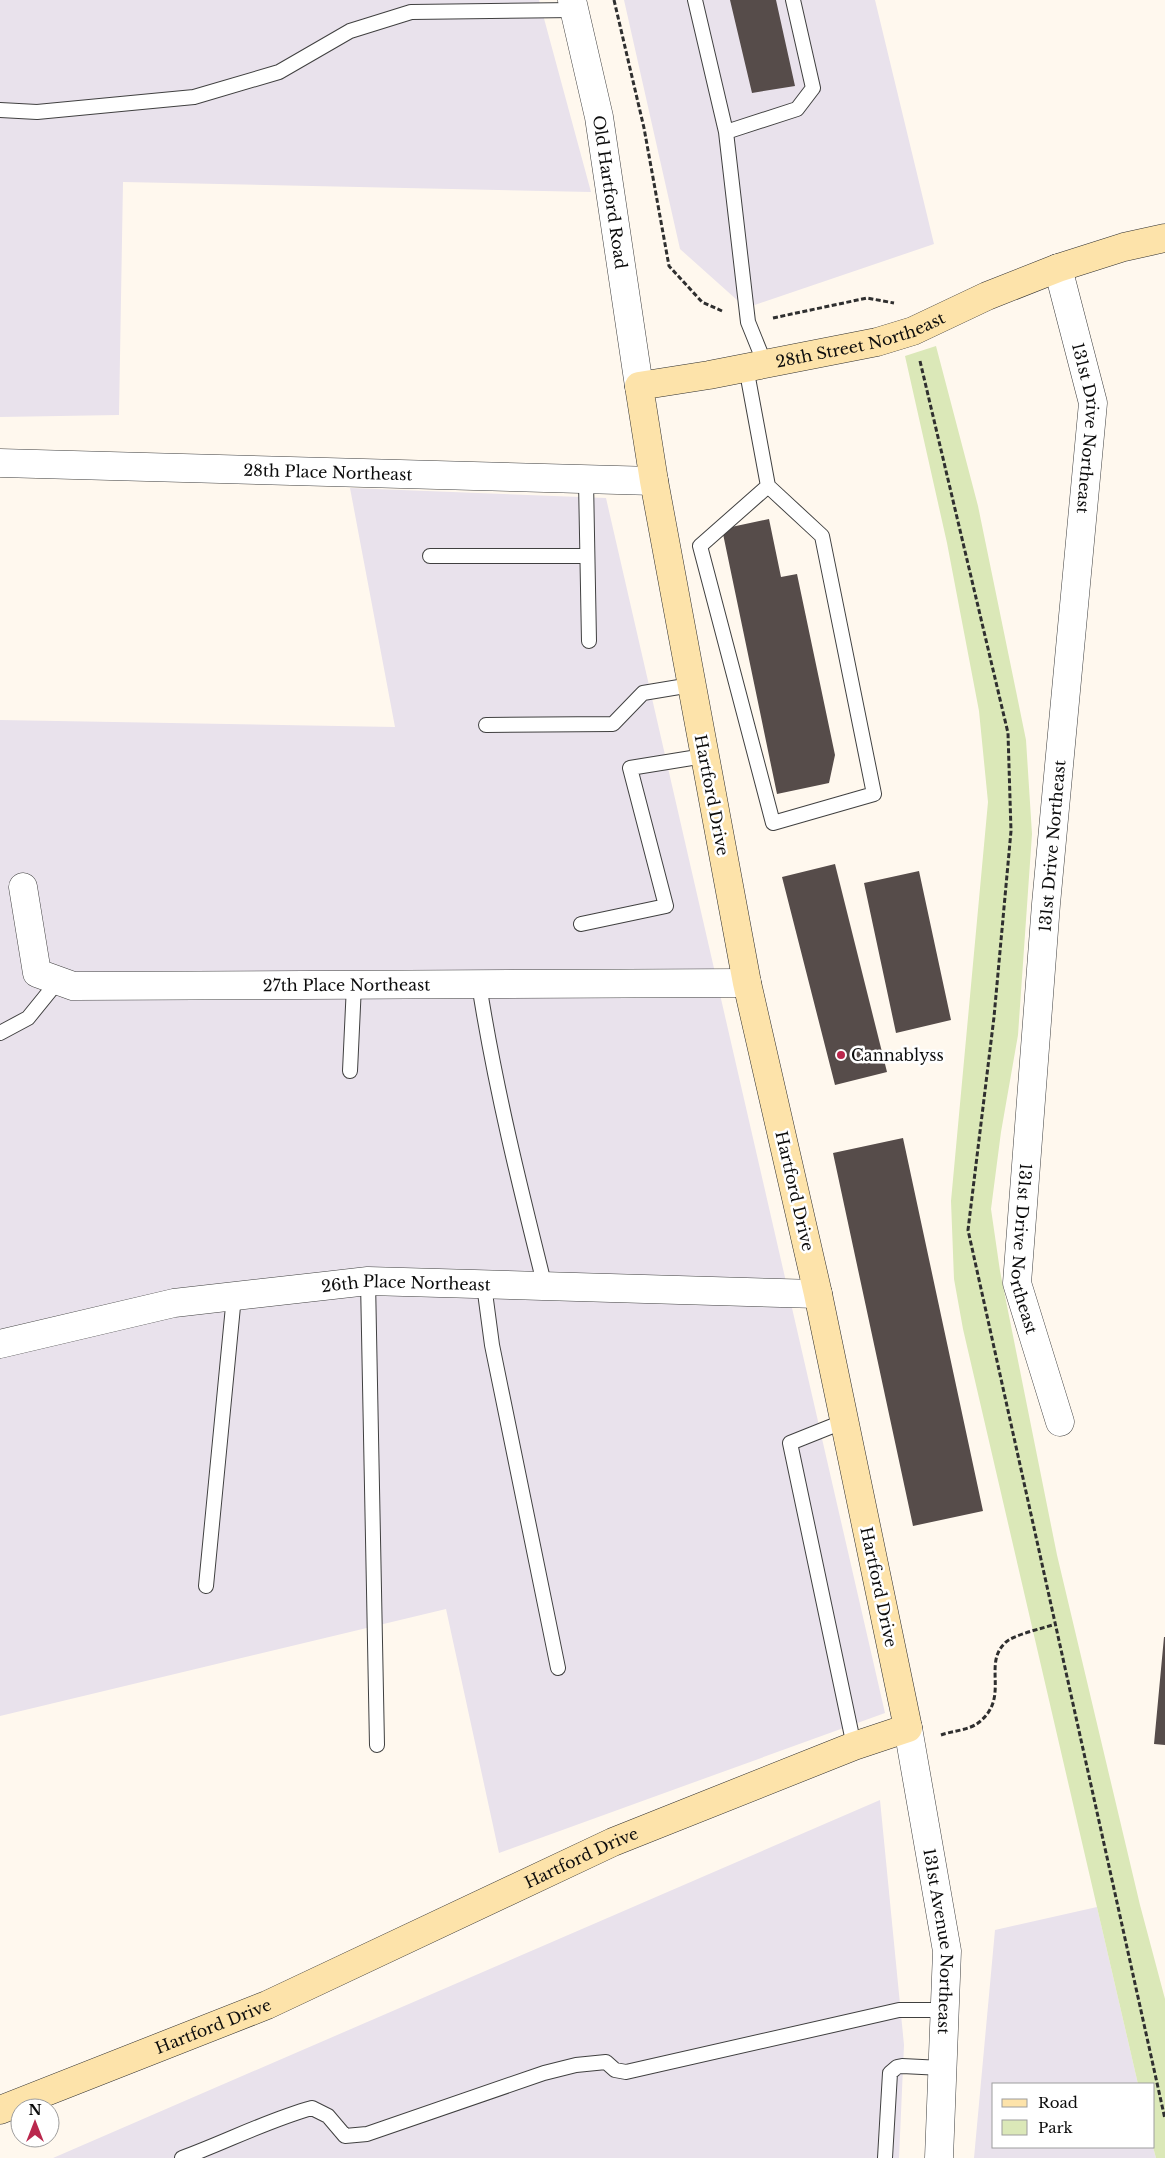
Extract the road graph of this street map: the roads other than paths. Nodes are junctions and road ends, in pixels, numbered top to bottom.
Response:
1 (695, 0) edge
2 (793, 0) edge
3 (573, 5) edge
4 (0, 110) edge
5 (726, 132) junction
6 (1165, 238) edge
7 (1058, 268) junction
8 (756, 366) junction
9 (639, 386) junction
10 (0, 463) edge
11 (586, 481) junction
12 (654, 481) junction
13 (768, 486) junction
14 (430, 556) dead end
15 (587, 556) junction
16 (589, 641) dead end
17 (691, 685) junction
18 (486, 725) dead end
19 (704, 756) junction
20 (22, 887) dead end
21 (581, 924) dead end
22 (58, 980) junction
23 (747, 983) junction
24 (479, 984) junction
25 (354, 985) junction
26 (0, 1033) edge
27 (350, 1071) dead end
28 (368, 1281) junction
29 (484, 1285) junction
30 (545, 1287) junction
31 (818, 1294) junction
32 (234, 1296) junction
33 (0, 1344) edge
34 (845, 1421) junction
35 (1060, 1422) dead end
36 (206, 1586) dead end
37 (558, 1668) dead end
38 (908, 1728) junction
39 (377, 1745) dead end
40 (854, 1746) junction
41 (945, 2010) junction
42 (942, 2068) junction
43 (0, 2110) edge
44 (182, 2158) edge
45 (885, 2158) edge
46 (939, 2158) edge

1 - 5 lane
2 - 5 lane
3 - 4 lane
3 - 9 street, Old Hartford Road
5 - 8 lane
6 - 7 main road, 28th Street Northeast
7 - 8 main road, 28th Street Northeast
7 - 35 street, 131st Drive Northeast
8 - 9 main road, 28th Street Northeast
8 - 13 lane
9 - 12 main road
10 - 11 street, 28th Place Northeast
11 - 12 street, 28th Place Northeast
11 - 15 lane
12 - 17 main road, Hartford Drive
13 - 13 lane
14 - 15 lane
15 - 16 lane
17 - 18 lane
17 - 19 main road, Hartford Drive
19 - 21 lane
19 - 23 main road, Hartford Drive
20 - 22 street, 27th Place Northeast
22 - 25 street, 27th Place Northeast
22 - 26 lane
23 - 24 street, 27th Place Northeast
23 - 31 main road, Hartford Drive
24 - 25 street, 27th Place Northeast
24 - 30 lane
25 - 27 lane
28 - 29 street, 26th Place Northeast
28 - 32 street, 26th Place Northeast
28 - 39 lane
29 - 30 street, 26th Place Northeast
29 - 37 lane
30 - 31 street, 26th Place Northeast
31 - 34 main road, Hartford Drive
32 - 33 street, 26th Place Northeast
32 - 36 lane
34 - 38 main road, Hartford Drive
34 - 40 lane
38 - 40 main road, Hartford Drive
38 - 41 street, 131st Avenue Northeast
40 - 43 main road, Hartford Drive
41 - 42 street, 131st Avenue Northeast
41 - 44 lane
42 - 45 lane
42 - 46 street, 131st Avenue Northeast

